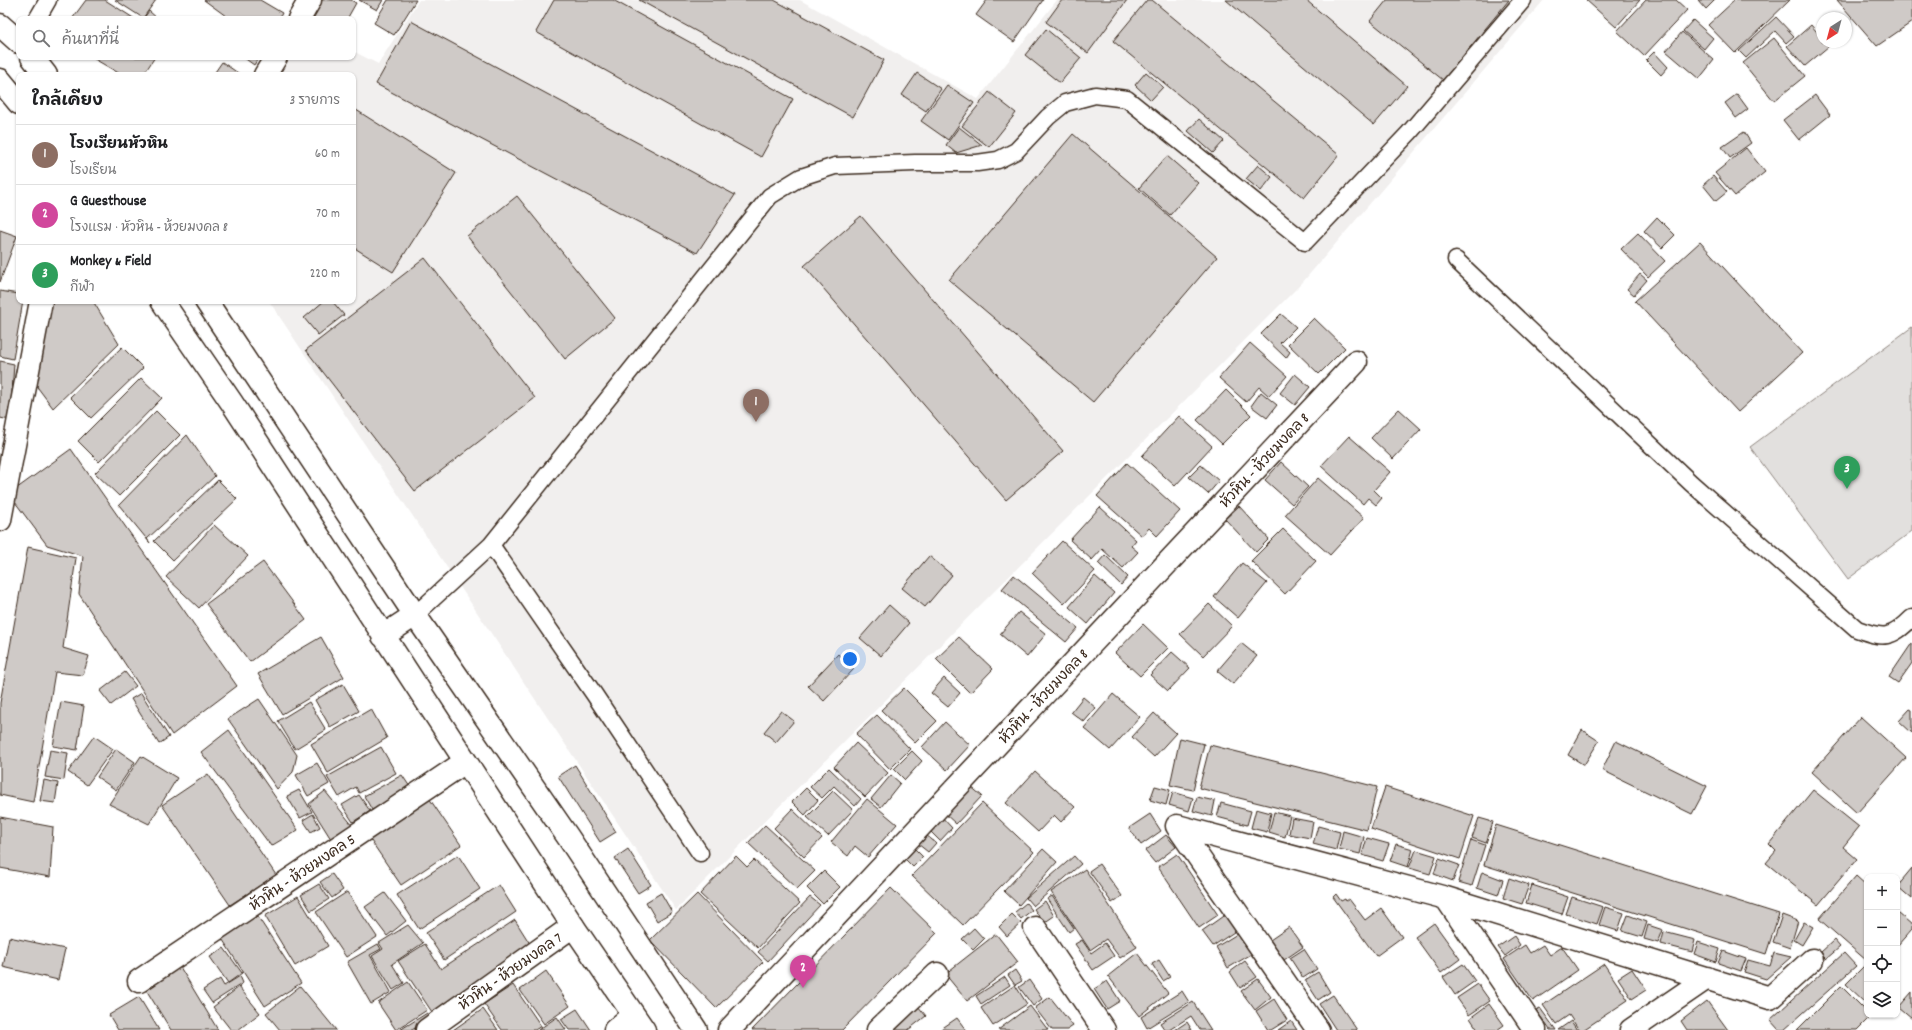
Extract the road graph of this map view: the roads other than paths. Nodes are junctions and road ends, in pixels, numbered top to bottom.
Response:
1 (48, 0) edge
2 (310, 0) edge
3 (1523, 0) edge
4 (38, 16) edge
5 (301, 16) edge
6 (0, 24) edge
7 (16, 39) edge
8 (34, 60) edge
9 (274, 60) edge
10 (44, 72) edge
11 (268, 72) edge
12 (0, 80) edge
13 (16, 99) edge
14 (1456, 260) dead end
15 (40, 304) edge
16 (164, 304) edge
17 (208, 304) edge
18 (1356, 362) dead end
19 (0, 520) edge
20 (492, 545) junction
21 (415, 615) junction
22 (1912, 618) edge
23 (383, 636) junction
24 (465, 762) junction
25 (700, 853) dead end
26 (1446, 898) junction
27 (573, 926) junction
28 (1035, 928) dead end
29 (1812, 960) dead end
30 (937, 974) dead end
31 (1707, 978) junction
32 (139, 981) dead end
33 (638, 1023) edge
34 (880, 1029) edge
35 (427, 1030) edge
36 (615, 1030) edge
37 (696, 1030) edge
38 (729, 1030) edge
39 (1104, 1030) edge
40 (1318, 1030) edge
41 (1535, 1030) edge
42 (1631, 1030) edge

1 - 4 lane
2 - 5 street
3 - 20 lane
6 - 7 street
8 - 10 street
9 - 11 street
12 - 13 street
14 - 22 lane
15 - 19 street
16 - 23 street
17 - 21 street
18 - 38 street, หัวหิน - ห้วยมงคล 8
20 - 21 lane
20 - 25 lane
21 - 23 street
21 - 37 street
23 - 24 street
24 - 27 street
24 - 32 street, หัวหิน - ห้วยมงคล 5
26 - 31 street
26 - 40 street
26 - 41 street
27 - 33 street
27 - 35 street, หัวหิน - ห้วยมงคล 7
28 - 39 street
29 - 31 street
30 - 34 street
31 - 42 street
33 - 36 street

